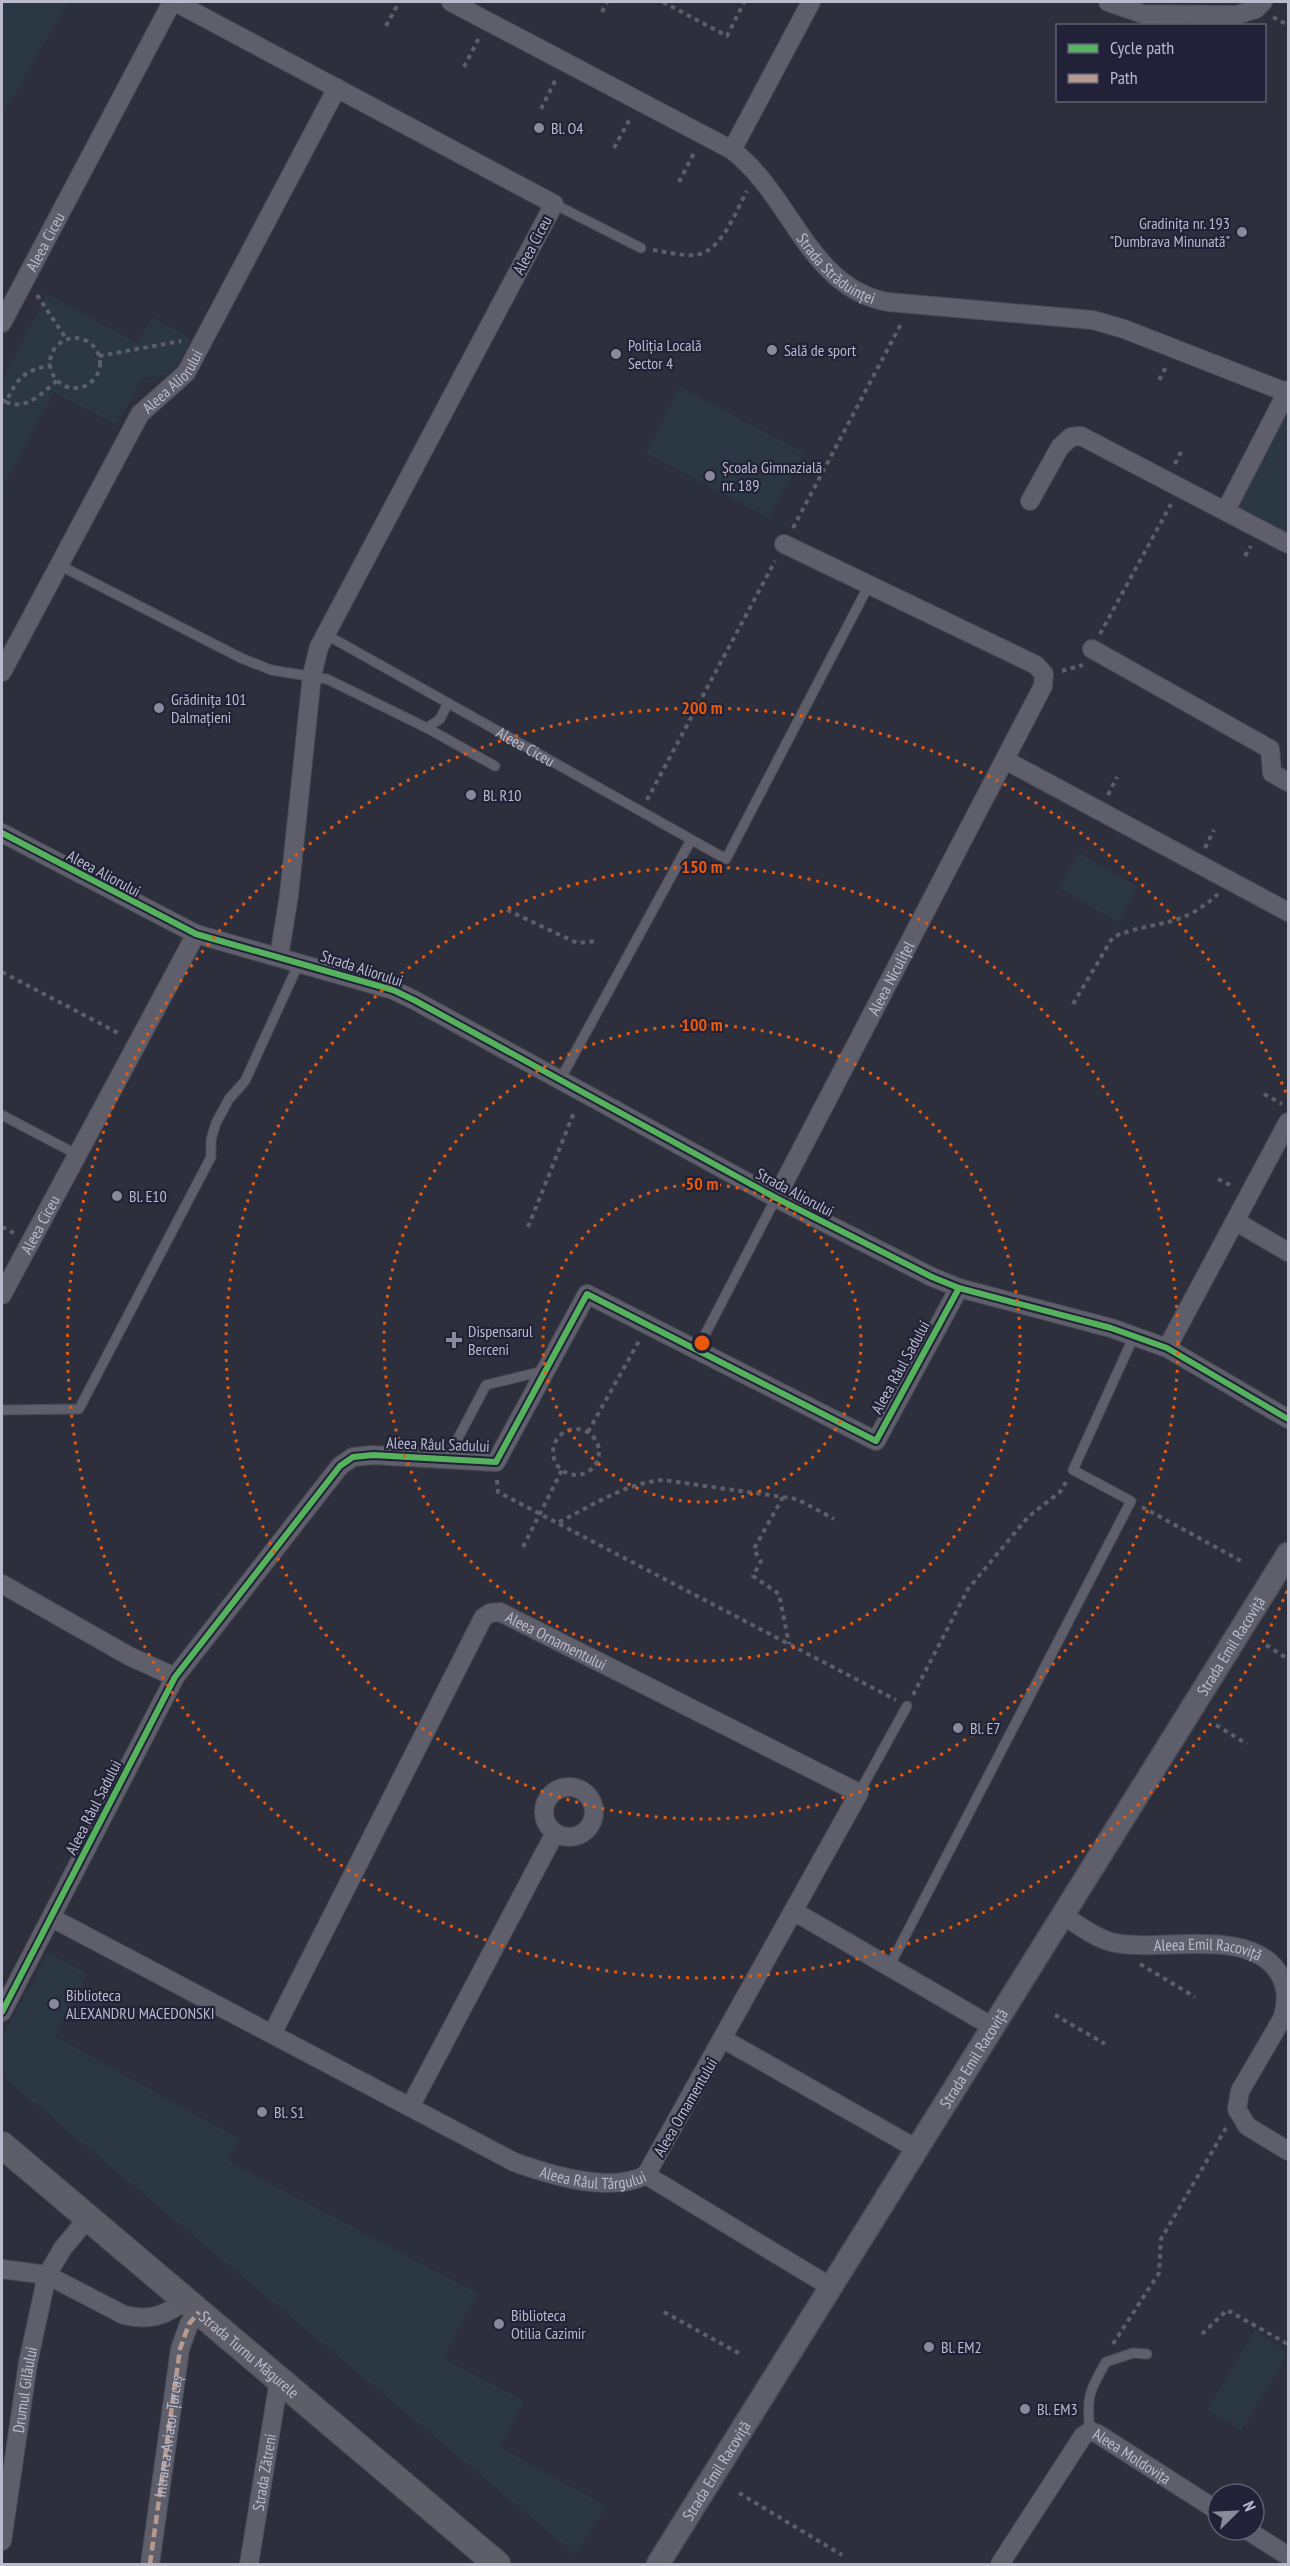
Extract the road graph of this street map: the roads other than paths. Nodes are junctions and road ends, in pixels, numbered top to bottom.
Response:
1 (173, 2) edge
2 (451, 2) edge
3 (811, 2) edge
4 (1108, 2) edge
5 (1263, 2) edge
6 (1147, 8) edge
7 (337, 88) junction
8 (732, 150) junction
9 (554, 204) junction
10 (641, 248) road end
11 (2, 323) edge
12 (1288, 392) edge
13 (1030, 501) dead end
14 (1226, 510) junction
15 (784, 544) dead end
16 (1288, 544) edge
17 (59, 564) junction
18 (869, 585) junction
19 (325, 634) junction
20 (1092, 649) road end
21 (2, 672) edge
22 (312, 675) junction
23 (448, 703) junction
24 (427, 728) junction
25 (1005, 760) junction
26 (495, 766) dead end
27 (1288, 782) edge
28 (2, 833) edge
29 (691, 840) junction
30 (1288, 912) edge
31 (196, 934) junction
32 (279, 957) junction
33 (298, 963) junction
34 (560, 1080) junction
35 (2, 1115) edge
36 (1288, 1122) edge
37 (76, 1154) junction
38 (776, 1198) junction
39 (1235, 1221) junction
40 (1288, 1252) edge
41 (959, 1288) junction
42 (2, 1295) edge
43 (1134, 1336) junction
44 (1167, 1348) junction
45 (697, 1350) junction
46 (545, 1371) junction
47 (2, 1410) edge
48 (1288, 1419) edge
49 (447, 1459) junction
50 (1288, 1554) edge
51 (2, 1584) edge
52 (175, 1677) junction
53 (907, 1707) road end
54 (859, 1793) junction
55 (555, 1833) dead end
56 (795, 1912) junction
57 (1063, 1915) junction
58 (52, 1918) junction
59 (889, 1967) junction
60 (2, 2012) edge
61 (993, 2027) junction
62 (272, 2034) junction
63 (723, 2039) junction
64 (410, 2107) junction
65 (2, 2145) edge
66 (917, 2149) junction
67 (1288, 2151) edge
68 (646, 2175) junction
69 (88, 2218) junction
70 (2, 2269) edge
71 (46, 2276) junction
72 (831, 2287) junction
73 (192, 2306) junction
74 (1147, 2354) dead end
75 (279, 2380) junction
76 (1090, 2432) junction
77 (1206, 2503) edge
78 (2, 2541) edge
79 (1266, 2542) edge
80 (1288, 2556) edge
81 (150, 2565) edge
82 (249, 2565) edge
83 (497, 2565) edge
84 (658, 2565) edge
85 (1000, 2565) edge

1 - 7 street, Aleea Ciceu
1 - 11 street, Aleea Ciceu
2 - 8 street, Strada Străduinței
3 - 8 street
4 - 6 street
5 - 6 street
7 - 9 street, Aleea Ciceu
7 - 17 street, Aleea Aliorului
8 - 12 street, Strada Străduinței
9 - 10 lane
9 - 19 street, Aleea Ciceu
12 - 14 street, Strada Străduinței
13 - 14 street
14 - 16 street
15 - 18 street
17 - 21 street, Aleea Aliorului
17 - 22 lane
18 - 25 street, Aleea Niculițel
18 - 29 lane, Aleea Ciceu
19 - 22 street, Aleea Ciceu
19 - 23 lane, Aleea Ciceu
20 - 27 street
22 - 24 lane
22 - 32 street, Aleea Ciceu
23 - 24 lane
23 - 29 lane, Aleea Ciceu
24 - 26 lane
25 - 30 street
25 - 38 street, Aleea Niculițel
28 - 31 street, Aleea Aliorului
29 - 34 lane
31 - 32 street, Strada Aliorului
31 - 37 street, Aleea Ciceu
32 - 33 street, Strada Aliorului
33 - 34 street, Strada Aliorului
33 - 47 lane, Strada Aliorului
34 - 38 street, Strada Aliorului
35 - 37 lane
36 - 39 street
37 - 42 street, Aleea Ciceu
38 - 41 street, Strada Aliorului
38 - 45 lane
39 - 40 street
39 - 44 street
41 - 43 street, Strada Aliorului
41 - 45 street, Aleea Râul Sadului
43 - 44 street, Strada Aliorului
43 - 59 lane
44 - 48 street, Strada Aliorului
45 - 46 street, Aleea Râul Sadului
46 - 49 lane
46 - 49 street, Aleea Râul Sadului
49 - 52 street, Aleea Râul Sadului
50 - 57 street, Strada Emil Racoviță
51 - 52 street
52 - 58 street, Aleea Râul Sadului
53 - 54 lane
54 - 56 street, Aleea Ornamentului
54 - 62 street, Aleea Ornamentului
55 - 64 street
56 - 59 street
56 - 63 street, Aleea Ornamentului
57 - 61 street, Strada Emil Racoviță
57 - 67 street, Aleea Emil Racoviță
58 - 60 street, Aleea Râul Sadului
58 - 62 street, Aleea Râul Târgului
59 - 61 street
61 - 66 street, Strada Emil Racoviță
62 - 64 street, Aleea Râul Târgului
63 - 66 street
63 - 68 street, Aleea Ornamentului
64 - 68 street, Aleea Râul Târgului
65 - 69 main road, Strada Turnu Măgurele
66 - 72 street, Strada Emil Racoviță
68 - 72 street, Aleea Râul Târgului
69 - 71 street, Drumul Gilăului
69 - 73 main road, Strada Turnu Măgurele
70 - 71 street
71 - 73 street
71 - 78 street, Drumul Gilăului
72 - 84 street, Strada Emil Racoviță
73 - 75 main road, Strada Turnu Măgurele
73 - 81 street, Intrarea Aviator Țurcaș
74 - 76 lane
75 - 82 street, Strada Zătreni
75 - 83 main road, Strada Turnu Măgurele
76 - 77 street, Aleea Moldovița
76 - 85 street, Aleea Moldovița
79 - 80 street

